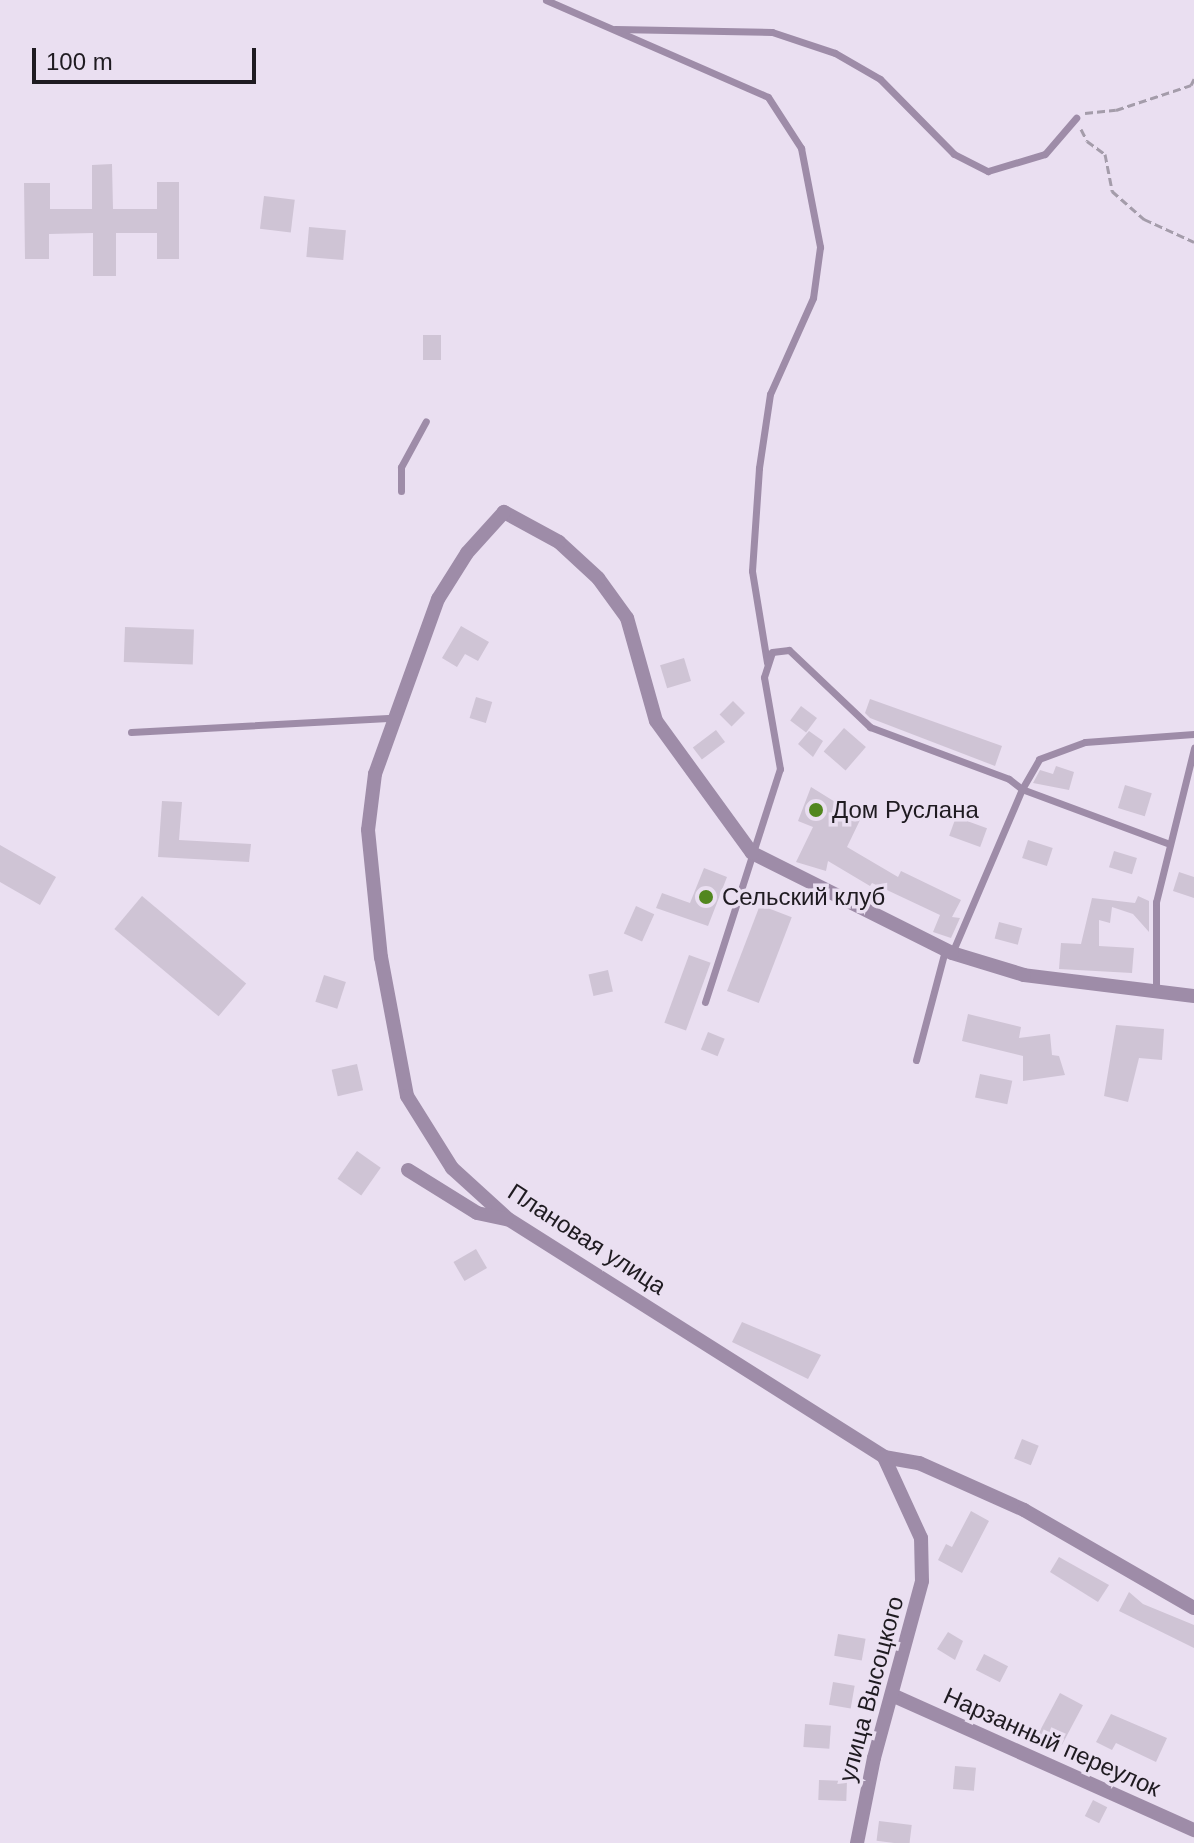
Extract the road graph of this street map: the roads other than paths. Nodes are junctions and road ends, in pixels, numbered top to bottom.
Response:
1 (546, 0) edge
2 (613, 29) junction
3 (1076, 118) road end
4 (426, 421) dead end
5 (401, 491) dead end
6 (768, 665) junction
7 (393, 718) junction
8 (131, 732) dead end
9 (1194, 734) edge
10 (1194, 748) edge
11 (1022, 789) junction
12 (1167, 843) junction
13 (752, 853) junction
14 (948, 952) junction
15 (1156, 995) junction
16 (1194, 996) edge
17 (705, 1002) dead end
18 (916, 1060) dead end
19 (408, 1170) dead end
20 (508, 1219) junction
21 (884, 1457) junction
22 (1194, 1608) edge
23 (892, 1695) junction
24 (1194, 1830) edge
25 (857, 1843) edge

1 - 2 lane
2 - 3 lane
2 - 6 lane
4 - 5 lane
6 - 11 lane
6 - 13 lane
7 - 8 lane
7 - 13 street, Плановая улица
7 - 20 street, Плановая улица
9 - 11 lane
10 - 12 lane
11 - 12 lane
11 - 14 lane
12 - 15 lane
13 - 14 street
13 - 17 lane
14 - 15 street
14 - 18 lane
15 - 16 street
19 - 20 street
20 - 21 street, Плановая улица
21 - 22 street, Плановая улица
21 - 23 street, улица Высоцкого
23 - 24 street, Нарзанный переулок
23 - 25 street, улица Высоцкого

